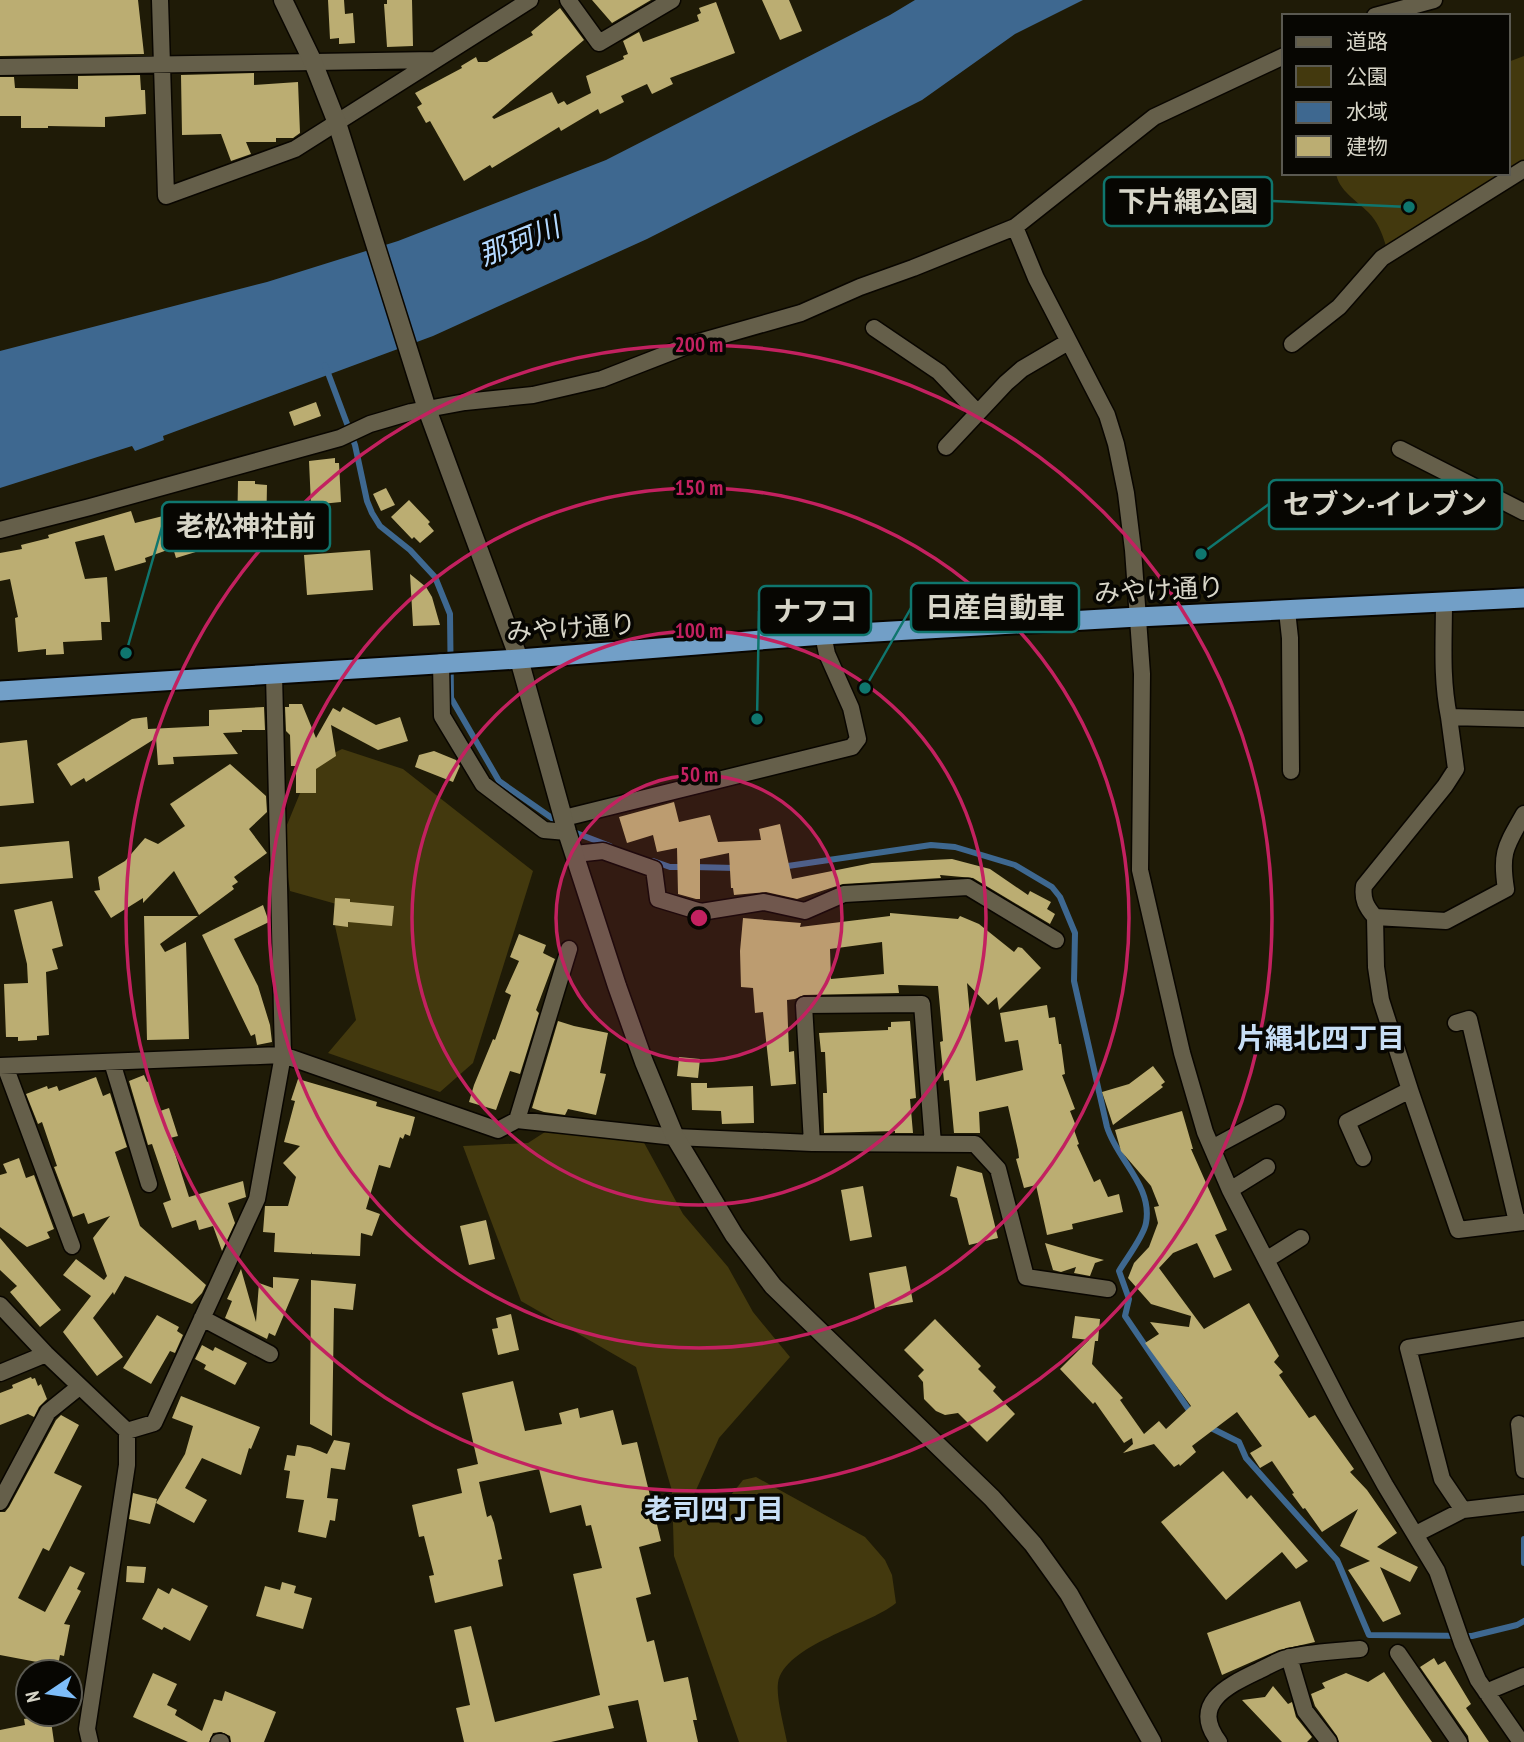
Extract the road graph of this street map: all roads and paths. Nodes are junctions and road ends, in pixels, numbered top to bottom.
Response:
1 (160, 0) edge
2 (283, 0) edge
3 (530, 0) edge
4 (568, 0) edge
5 (672, 0) edge
6 (1434, 0) edge
7 (1382, 14) edge
8 (1282, 57) edge
9 (436, 60) junction
10 (313, 62) junction
11 (160, 64) junction
12 (0, 66) edge
13 (337, 123) junction
14 (1524, 169) edge
15 (1015, 227) junction
16 (874, 328) dead end
17 (1068, 342) junction
18 (1292, 344) dead end
19 (426, 405) junction
20 (977, 412) junction
21 (946, 447) dead end
22 (1400, 449) dead end
23 (1524, 512) edge
24 (0, 530) edge
25 (1524, 589) edge
26 (1524, 598) edge
27 (1444, 601) junction
28 (1287, 611) junction
29 (1138, 617) junction
30 (823, 635) junction
31 (519, 659) junction
32 (441, 662) junction
33 (274, 674) junction
34 (0, 691) edge
35 (1450, 718) junction
36 (1524, 719) edge
37 (1291, 771) dead end
38 (1524, 814) edge
39 (565, 825) junction
40 (575, 854) junction
41 (1375, 916) junction
42 (1056, 940) dead end
43 (569, 949) dead end
44 (1456, 1023) dead end
45 (283, 1055) junction
46 (112, 1062) junction
47 (3, 1066) edge
48 (1410, 1090) junction
49 (1277, 1113) dead end
50 (517, 1119) junction
51 (675, 1137) junction
52 (812, 1143) junction
53 (933, 1144) junction
54 (1212, 1148) junction
55 (1363, 1158) dead end
56 (1267, 1167) dead end
57 (149, 1184) dead end
58 (1230, 1190) junction
59 (1521, 1222) edge
60 (1301, 1238) dead end
61 (72, 1246) dead end
62 (1266, 1260) junction
63 (1108, 1290) dead end
64 (0, 1306) edge
65 (202, 1318) junction
66 (1524, 1329) edge
67 (46, 1354) junction
68 (270, 1354) dead end
69 (0, 1373) edge
70 (79, 1387) junction
71 (1519, 1424) dead end
72 (127, 1431) junction
73 (1524, 1470) edge
74 (0, 1502) edge
75 (1524, 1503) edge
76 (1463, 1510) junction
77 (1416, 1534) junction
78 (1360, 1649) dead end
79 (1398, 1653) dead end
80 (1289, 1657) junction
81 (1524, 1676) edge
82 (1486, 1692) junction
83 (90, 1742) edge
84 (1152, 1742) edge
85 (1219, 1742) edge
86 (1329, 1742) edge
87 (1459, 1742) edge
88 (1521, 1742) edge

1 - 11 street
2 - 10 street
3 - 9 street
4 - 5 street
6 - 7 street
8 - 15 street
9 - 10 street
9 - 13 street
10 - 11 street
10 - 13 street
11 - 12 street
11 - 13 street
13 - 19 street
14 - 18 street
15 - 17 street
15 - 19 street
16 - 20 street
17 - 20 street
17 - 29 street
19 - 24 street
19 - 31 street
20 - 21 street
22 - 23 street
25 - 26 street
26 - 27 highway, みやけ通り
27 - 28 highway, みやけ通り
27 - 35 street
28 - 29 highway, みやけ通り
28 - 37 street
29 - 30 highway, みやけ通り
29 - 54 street
30 - 31 highway, みやけ通り
30 - 39 street
31 - 32 highway, みやけ通り
31 - 39 street
32 - 33 highway, みやけ通り
32 - 39 street
33 - 34 highway, みやけ通り
33 - 45 street
35 - 36 street
35 - 41 street
38 - 41 street
39 - 40 street
40 - 42 street
40 - 51 street
41 - 48 street
43 - 50 street
44 - 59 street
45 - 46 street
45 - 50 street
45 - 65 street
46 - 47 street
46 - 57 street
47 - 61 street
48 - 55 street
48 - 59 street
49 - 54 street
50 - 51 street
51 - 52 street
51 - 84 street
52 - 53 street
52 - 53 street
53 - 63 street
54 - 58 street
56 - 58 street
58 - 62 street
60 - 62 street
62 - 77 street
64 - 67 street
65 - 68 street
65 - 72 street
66 - 76 street
67 - 69 street
67 - 70 street
70 - 72 street
70 - 74 street
71 - 73 street
72 - 83 street
75 - 76 street
76 - 77 street
77 - 82 street
78 - 80 street
79 - 87 street
80 - 85 street
80 - 86 street
81 - 82 street
82 - 88 street

